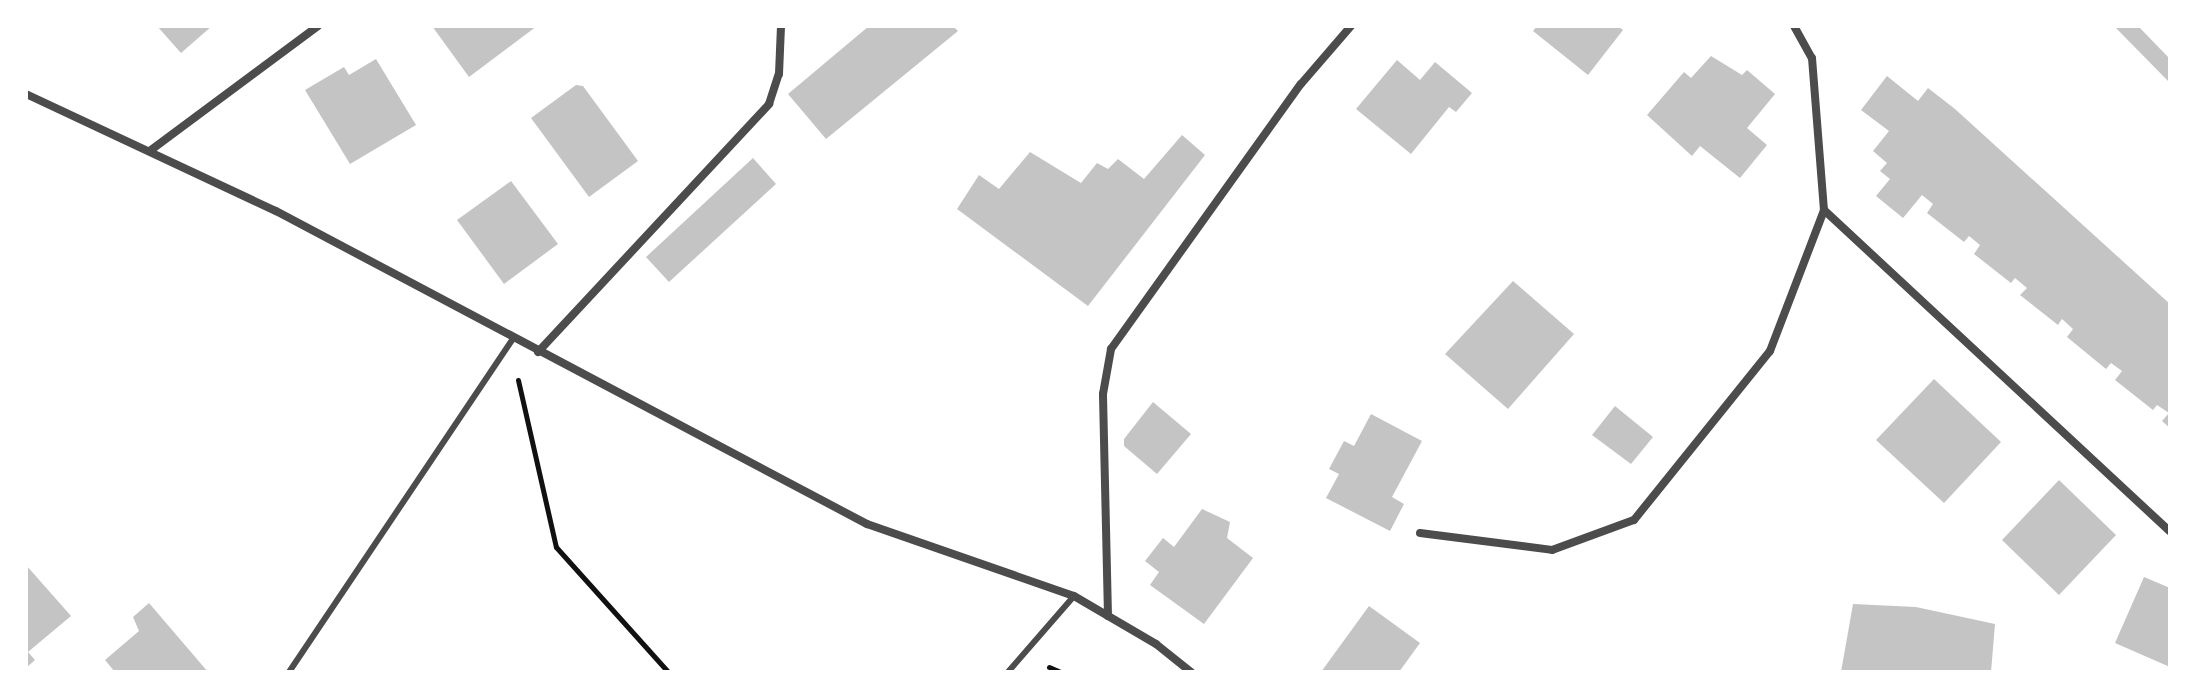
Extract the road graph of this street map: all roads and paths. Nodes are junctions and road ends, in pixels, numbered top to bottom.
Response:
1 (318, 26) edge
2 (781, 26) edge
3 (1351, 26) edge
4 (1794, 26) edge
5 (26, 94) edge
6 (151, 150) junction
7 (1824, 210) junction
8 (512, 340) junction
9 (538, 352) junction
10 (2170, 531) edge
11 (1420, 533) dead end
12 (1074, 596) junction
13 (1108, 616) junction
14 (289, 672) edge
15 (668, 672) edge
16 (1008, 672) edge
17 (1191, 672) edge

1 - 6 street
2 - 9 street
3 - 13 street
4 - 7 street
5 - 6 street
6 - 8 street
7 - 10 street
7 - 11 street
8 - 9 street
8 - 14 lane
8 - 15 path
9 - 12 street
12 - 13 street
12 - 16 lane
13 - 17 street

